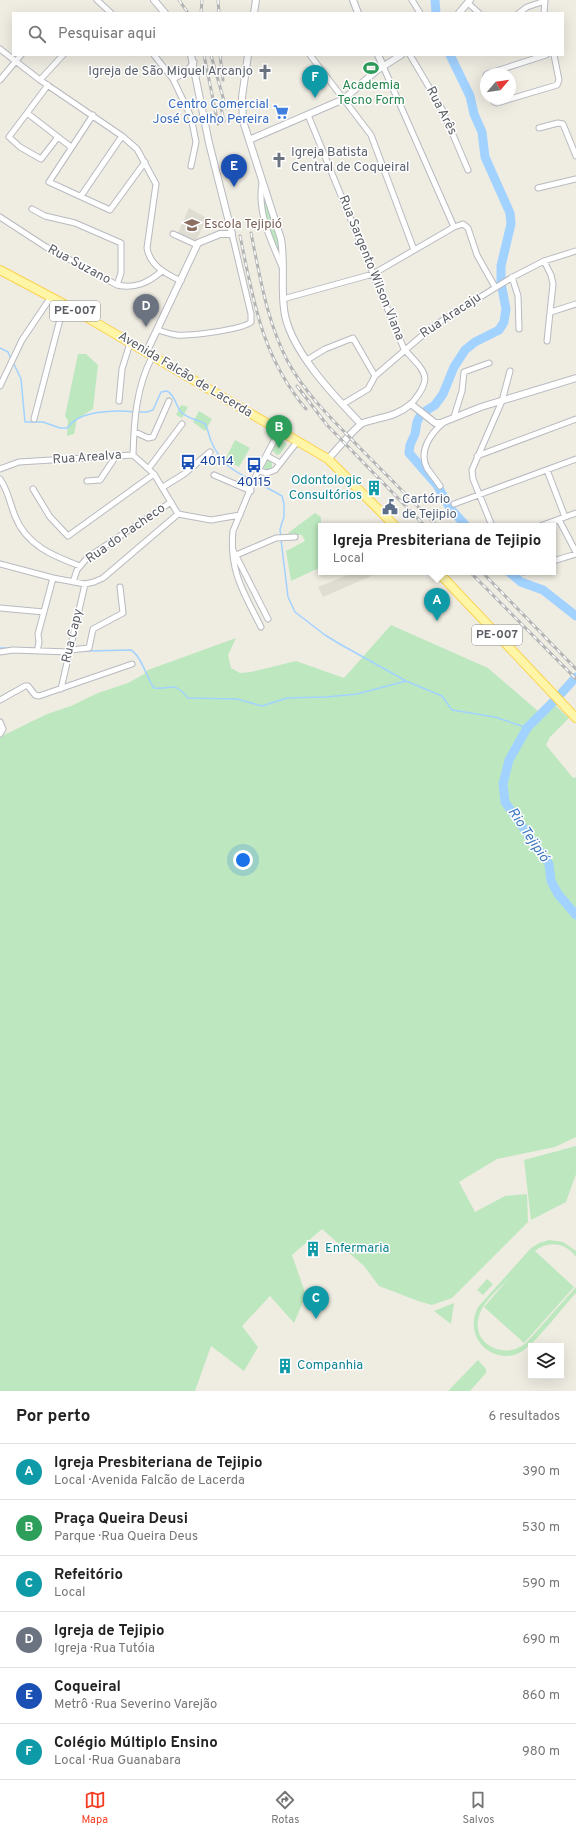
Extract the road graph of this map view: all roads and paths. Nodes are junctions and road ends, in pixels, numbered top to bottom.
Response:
1 (97, 0) edge
2 (154, 0) edge
3 (256, 0) edge
4 (352, 0) edge
5 (412, 0) edge
6 (469, 1) edge
7 (545, 1) edge
8 (109, 12) edge
9 (164, 12) edge
10 (254, 12) edge
11 (358, 12) edge
12 (419, 12) edge
13 (460, 12) edge
14 (477, 12) edge
15 (520, 12) edge
16 (544, 12) edge
17 (0, 49) edge
18 (20, 56) edge
19 (62, 56) edge
20 (155, 56) edge
21 (191, 56) edge
22 (248, 56) edge
23 (311, 56) edge
24 (378, 56) edge
25 (399, 56) edge
26 (411, 56) edge
27 (543, 56) edge
28 (554, 56) edge
29 (16, 62) junction
30 (194, 62) junction
31 (383, 66) junction
32 (505, 68) edge
33 (173, 79) junction
34 (0, 80) edge
35 (40, 80) junction
36 (48, 86) junction
37 (516, 97) edge
38 (344, 99) junction
39 (27, 113) junction
40 (93, 115) junction
41 (308, 115) junction
42 (539, 128) dead end
43 (122, 136) junction
44 (58, 137) junction
45 (249, 140) junction
46 (71, 147) junction
47 (576, 156) edge
48 (145, 162) junction
49 (191, 166) dead end
50 (468, 170) dead end
51 (576, 179) edge
52 (262, 182) junction
53 (538, 188) dead end
54 (81, 196) junction
55 (32, 209) dead end
56 (0, 217) edge
57 (454, 227) junction
58 (173, 234) dead end
59 (232, 234) junction
60 (198, 244) junction
61 (414, 250) junction
62 (576, 251) edge
63 (544, 262) junction
64 (0, 270) edge
65 (283, 270) junction
66 (162, 271) junction
67 (373, 274) junction
68 (512, 278) junction
69 (181, 281) junction
70 (117, 285) junction
71 (495, 287) junction
72 (51, 297) junction
73 (283, 299) junction
74 (64, 304) junction
75 (576, 304) edge
76 (551, 312) junction
77 (518, 329) dead end
78 (158, 330) junction
79 (547, 341) dead end
80 (130, 343) junction
81 (404, 349) junction
82 (149, 355) junction
83 (307, 360) junction
84 (489, 363) dead end
85 (510, 371) dead end
86 (375, 376) junction
87 (576, 378) edge
88 (0, 386) edge
89 (119, 401) dead end
90 (169, 401) dead end
91 (502, 401) junction
92 (343, 404) junction
93 (411, 404) junction
94 (454, 417) junction
95 (34, 418) dead end
96 (576, 420) edge
97 (445, 422) junction
98 (182, 424) dead end
99 (361, 424) junction
100 (279, 431) junction
101 (134, 432) junction
102 (297, 442) junction
103 (210, 452) dead end
104 (133, 455) junction
105 (116, 456) junction
106 (268, 456) junction
107 (476, 456) junction
108 (328, 459) junction
109 (576, 459) edge
110 (280, 463) junction
111 (149, 468) junction
112 (0, 469) edge
113 (547, 470) junction
114 (258, 472) junction
115 (154, 474) junction
116 (214, 475) dead end
117 (0, 479) edge
118 (87, 481) dead end
119 (440, 486) dead end
120 (163, 487) junction
121 (33, 489) dead end
122 (251, 491) junction
123 (480, 495) junction
124 (171, 502) junction
125 (454, 504) dead end
126 (576, 513) edge
127 (178, 514) junction
128 (240, 515) junction
129 (565, 517) junction
130 (559, 520) junction
131 (392, 523) edge
132 (491, 523) edge
133 (550, 523) edge
134 (295, 537) dead end
135 (576, 553) edge
136 (234, 556) junction
137 (556, 560) edge
138 (0, 564) edge
139 (80, 566) junction
140 (441, 575) edge
141 (53, 578) junction
142 (73, 582) junction
143 (85, 584) junction
144 (120, 587) dead end
145 (0, 608) edge
146 (44, 612) junction
147 (268, 619) dead end
148 (262, 627) dead end
149 (38, 647) dead end
150 (70, 651) junction
151 (0, 652) edge
152 (132, 664) dead end
153 (61, 689) junction
154 (0, 700) edge
155 (574, 716) edge
156 (0, 722) edge
157 (0, 734) edge

1 - 8 street
2 - 9 street
3 - 10 street
4 - 11 street
5 - 12 street
6 - 13 street
6 - 14 street
7 - 15 street
7 - 16 street
17 - 29 street
18 - 29 street
19 - 35 street
20 - 33 street
21 - 30 street
22 - 45 street
23 - 38 street
24 - 31 street
25 - 31 street
26 - 50 street, Rua Arês
27 - 32 street
28 - 37 street
29 - 34 street
29 - 35 street
30 - 33 street
30 - 59 street
31 - 38 street
31 - 57 street
33 - 49 street
35 - 36 street
36 - 39 street
36 - 40 street
38 - 41 street
38 - 61 street
39 - 44 street
39 - 44 street
40 - 43 street
40 - 46 street
41 - 45 street
41 - 67 street, Rua Sargento Wilson Viana
42 - 47 street
43 - 48 street
43 - 54 street
44 - 46 street
45 - 52 street
46 - 54 street
48 - 54 street
48 - 66 street
51 - 53 street
52 - 65 street
52 - 65 street
55 - 70 street
56 - 70 street, Rua Suzano
57 - 61 street
57 - 71 street
58 - 60 street
59 - 60 street
59 - 78 street
60 - 69 street
61 - 67 street
62 - 63 street, Rua Aracaju
63 - 68 street, Rua Aracaju
63 - 76 street
64 - 72 main road, Avenida Falcão de Lacerda / PE-007
65 - 73 street
66 - 69 street
66 - 70 street, Rua Suzano
67 - 73 street
67 - 81 street, Rua Sargento Wilson Viana
68 - 71 street, Rua Aracaju
68 - 77 street
69 - 78 street
71 - 81 street, Rua Aracaju
72 - 74 main road, Avenida Falcão de Lacerda / PE-007
72 - 88 street
73 - 83 street
74 - 80 main road, Avenida Falcão de Lacerda / PE-007
74 - 95 street
75 - 76 street
76 - 79 street
78 - 82 street
80 - 82 main road, Avenida Falcão de Lacerda / PE-007
80 - 89 street
81 - 86 street, Rua Aracaju
81 - 93 street, Rua Sargento Wilson Viana
82 - 100 main road, Avenida Falcão de Lacerda / PE-007
82 - 101 street
83 - 86 street
83 - 92 street
84 - 94 street
85 - 91 street
86 - 92 street, Rua Aracaju
87 - 91 street
90 - 101 street
91 - 94 street
91 - 107 street
92 - 99 street
93 - 97 street
93 - 99 street, Rua Sargento Wilson Viana
94 - 97 street
96 - 107 street
97 - 119 street
98 - 111 street
99 - 108 street
100 - 102 main road, Avenida Falcão de Lacerda / PE-007
100 - 106 street
101 - 104 street
102 - 108 main road, Avenida Falcão de Lacerda / PE-007
102 - 110 street
103 - 120 street
104 - 105 street, Rua Arealva
104 - 111 street, Rua Arealva
105 - 112 street, Rua Arealva
105 - 118 street
106 - 110 street
106 - 114 street
107 - 123 street
108 - 131 main road, Avenida Falcão de Lacerda / PE-007
109 - 113 street
110 - 114 street
111 - 115 street, Rua Arealva
113 - 123 street
113 - 129 street
114 - 122 street
115 - 120 street, Rua Arealva
115 - 121 street
116 - 122 street
117 - 139 street
120 - 124 street, Rua Arealva
122 - 128 street
123 - 125 street
123 - 132 street
124 - 127 street, Rua Arealva
124 - 139 street, Rua do Pacheco
126 - 129 street
127 - 128 street
127 - 143 street
128 - 136 street
129 - 130 street
130 - 133 street
130 - 135 street
134 - 136 street
135 - 137 street
136 - 147 street
136 - 148 street
138 - 141 street
139 - 142 street
140 - 155 main road, PE-007
141 - 142 street
141 - 146 street
142 - 143 street
143 - 150 street, Rua Capy
144 - 150 street
145 - 146 street
146 - 149 street
150 - 151 street
150 - 153 street, Rua Capy
152 - 153 street
153 - 154 street
156 - 157 street

